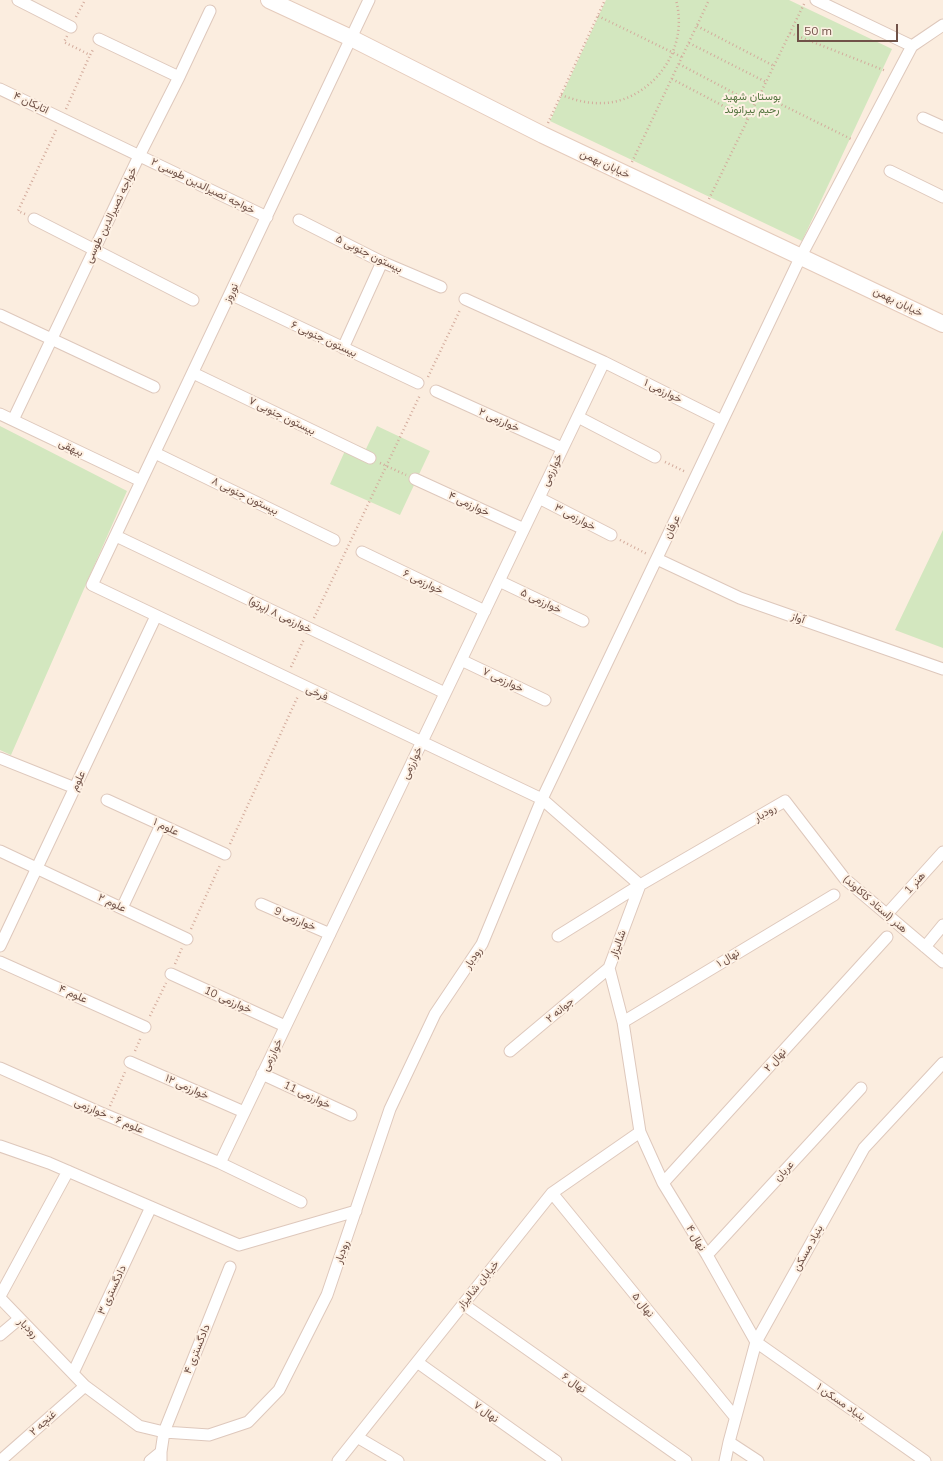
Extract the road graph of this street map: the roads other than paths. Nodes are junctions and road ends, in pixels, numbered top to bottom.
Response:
1 (18, 0) edge
2 (269, 0) edge
3 (369, 0) edge
4 (816, 0) edge
5 (210, 11) dead end
6 (943, 25) edge
7 (71, 27) dead end
8 (351, 38) junction
9 (99, 39) dead end
10 (912, 46) junction
11 (179, 78) junction
12 (0, 89) edge
13 (923, 118) dead end
14 (943, 127) edge
15 (139, 156) junction
16 (890, 172) dead end
17 (943, 197) edge
18 (267, 217) junction
19 (34, 219) road end
20 (298, 220) dead end
21 (94, 250) junction
22 (801, 256) junction
23 (382, 262) junction
24 (441, 287) dead end
25 (230, 294) junction
26 (465, 299) road end
27 (193, 300) dead end
28 (0, 315) edge
29 (943, 324) edge
30 (52, 339) junction
31 (343, 348) junction
32 (604, 362) junction
33 (193, 373) junction
34 (422, 385) road end
35 (154, 387) dead end
36 (436, 391) dead end
37 (0, 414) edge
38 (578, 417) junction
39 (13, 420) junction
40 (722, 421) junction
41 (562, 448) junction
42 (155, 453) junction
43 (655, 457) road end
44 (370, 458) road end
45 (415, 479) road end
46 (141, 481) junction
47 (539, 498) junction
48 (524, 529) junction
49 (116, 536) junction
50 (611, 536) road end
51 (334, 540) dead end
52 (362, 552) road end
53 (656, 559) junction
54 (499, 581) junction
55 (92, 585) joint
56 (485, 611) junction
57 (156, 616) junction
58 (583, 621) dead end
59 (461, 660) junction
60 (943, 670) edge
61 (445, 693) junction
62 (545, 700) dead end
63 (421, 742) junction
64 (0, 758) edge
65 (74, 788) junction
66 (542, 799) junction
67 (107, 800) dead end
68 (786, 801) joint
69 (160, 825) junction
70 (0, 851) edge
71 (943, 852) edge
72 (225, 854) road end
73 (37, 868) junction
74 (640, 885) junction
75 (834, 895) dead end
76 (261, 904) dead end
77 (122, 908) junction
78 (886, 914) junction
79 (943, 925) edge
80 (330, 934) junction
81 (558, 936) dead end
82 (887, 937) dead end
83 (187, 939) road end
84 (0, 946) edge
85 (925, 946) junction
86 (0, 962) edge
87 (943, 962) edge
88 (610, 968) junction
89 (171, 974) road end
90 (623, 1022) junction
91 (286, 1026) junction
92 (145, 1027) road end
93 (510, 1052) dead end
94 (130, 1062) road end
95 (943, 1063) edge
96 (0, 1068) edge
97 (262, 1074) junction
98 (861, 1088) dead end
99 (244, 1112) junction
100 (351, 1115) dead end
101 (640, 1132) junction
102 (0, 1146) edge
103 (220, 1163) junction
104 (68, 1171) junction
105 (663, 1183) junction
106 (552, 1193) junction
107 (301, 1202) dead end
108 (151, 1207) junction
109 (356, 1211) junction
110 (707, 1255) junction
111 (230, 1267) dead end
112 (0, 1297) edge
113 (463, 1304) junction
114 (19, 1319) junction
115 (0, 1335) edge
116 (756, 1342) junction
117 (416, 1362) junction
118 (73, 1373) junction
119 (85, 1386) junction
120 (735, 1417) junction
121 (164, 1432) junction
122 (357, 1437) junction
123 (729, 1442) junction
124 (161, 1457) edge
125 (0, 1461) edge
126 (150, 1461) edge
127 (338, 1461) edge
128 (398, 1461) edge
129 (556, 1461) edge
130 (686, 1461) edge
131 (725, 1461) edge
132 (758, 1461) edge
133 (925, 1461) edge

1 - 7 street
2 - 8 street, خیابان بهمن
3 - 8 street, نوروز
4 - 10 street
5 - 11 street, خواجه نصیرالدین طوسی
6 - 10 street
8 - 18 street, نوروز
8 - 22 street, خیابان بهمن
9 - 11 street
10 - 22 street, عرفان
11 - 15 street, خواجه نصیرالدین طوسی
12 - 15 street, اتابکان ۴
13 - 14 street
15 - 18 street, خواجه نصیرالدین طوسی ۲
15 - 21 street, خواجه نصیرالدین طوسی
16 - 17 street
18 - 25 street, نوروز
19 - 21 street
20 - 23 street, بیستون جنوبی ۵
21 - 27 street
21 - 30 street, خواجه نصیرالدین طوسی
22 - 29 street, خیابان بهمن
22 - 40 street, عرفان
23 - 24 street, بیستون جنوبی ۵
23 - 31 street
25 - 31 street, بیستون جنوبی ۶
25 - 33 street, نوروز
26 - 32 street, خوارزمی ۱
28 - 30 street
30 - 35 street
30 - 39 street, خواجه نصیرالدین طوسی
31 - 34 street, بیستون جنوبی ۶
32 - 38 street, خوارزمی
32 - 40 street, خوارزمی ۱
33 - 42 street, نوروز
33 - 44 street, بیستون جنوبی ۷
36 - 41 street, خوارزمی ۲
37 - 39 street, بیهقی
38 - 41 street, خوارزمی
38 - 43 street
39 - 46 street, بیهقی
40 - 53 street, عرفان
41 - 47 street, خوارزمی
42 - 46 street, نوروز
42 - 51 street, بیستون جنوبی ۸
45 - 48 street, خوارزمی ۴
46 - 49 street, نوروز
47 - 48 street, خوارزمی
47 - 50 street, خوارزمی ۳
48 - 54 street, خوارزمی
49 - 55 street, نوروز
49 - 61 street, خوارزمی ۸ (پرتو)
52 - 56 street, خوارزمی ۶
53 - 60 street, آواز
53 - 66 street, عرفان
54 - 56 street, خوارزمی
54 - 58 street, خوارزمی ۵
55 - 57 street, فرخی
56 - 59 street, خوارزمی
57 - 63 street, فرخی
57 - 65 street, علوم
59 - 61 street, خوارزمی
59 - 62 street, خوارزمی ۷
61 - 63 street, خوارزمی
63 - 66 street, فرخی
63 - 80 street, خوارزمی
64 - 65 street
65 - 73 street, علوم
66 - 74 street
66 - 109 street, رودبار
67 - 69 street, علوم ۱
68 - 74 street, رودبار
68 - 78 street, هنر (استاد کاکاوند)
69 - 72 street, علوم ۱
69 - 77 street
70 - 73 street, علوم ۲
71 - 78 street, هنر 1
73 - 77 street, علوم ۲
73 - 84 street, علوم
74 - 81 street, رودبار
74 - 88 street, شالیزار
75 - 90 street, نهال ۱
76 - 80 street, خوارزمی 9
77 - 83 street, علوم ۲
78 - 85 street, هنر (استاد کاکاوند)
79 - 85 street
80 - 91 street, خوارزمی
82 - 105 street, نهال ۲
85 - 87 street, هنر (استاد کاکاوند)
86 - 92 street, علوم ۴
88 - 90 street, شالیزار
88 - 93 street, جوانه ۲
89 - 91 street, خوارزمی 10
90 - 101 street, شالیزار
91 - 97 street, خوارزمی
94 - 99 street, خوارزمی ۱۲
95 - 116 street, بنیاد مسکن
96 - 103 street, علوم ۶ - خوارزمی
97 - 99 street, خوارزمی
97 - 100 street, خوارزمی 11
98 - 110 street, عربان
99 - 103 street, خوارزمی
101 - 105 street, نهال ۴
101 - 106 street, خیابان شالیزار
102 - 104 street
103 - 107 street, علوم ۶ - خوارزمی
104 - 108 street
104 - 112 street
105 - 110 street, نهال ۴
106 - 113 street, خیابان شالیزار
106 - 120 street, نهال ۵
108 - 109 street
108 - 118 street, دادگستری ۳
109 - 121 street, رودبار
110 - 116 street, نهال ۴
111 - 121 street, دادگستری ۴
112 - 114 street, رودبار
113 - 117 street, خیابان شالیزار
113 - 130 street, نهال ۶
114 - 115 street
114 - 118 street, رودبار
116 - 120 street, بنیاد مسکن
116 - 133 street, بنیاد مسکن ۱
117 - 122 street, خیابان شالیزار
117 - 129 street, نهال ۷
118 - 119 street, رودبار
119 - 121 street, رودبار
119 - 125 street, غنچه ۲
120 - 123 street, بنیاد مسکن
121 - 124 street, دادگستری ۴
122 - 127 street, خیابان شالیزار
122 - 128 street
123 - 131 street, بنیاد مسکن
123 - 132 street
124 - 126 street

